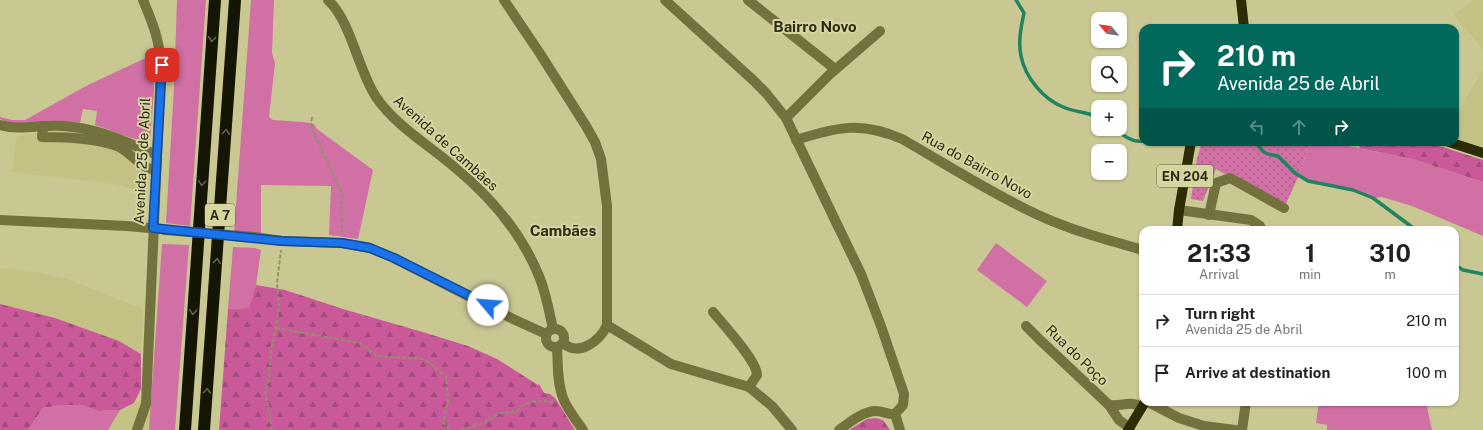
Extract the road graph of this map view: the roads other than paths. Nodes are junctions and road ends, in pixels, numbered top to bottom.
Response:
1 (143, 0) edge
2 (215, 0) edge
3 (235, 0) edge
4 (504, 0) edge
5 (664, 0) edge
6 (748, 0) edge
7 (1241, 0) edge
8 (333, 2) edge
9 (1244, 24) edge
10 (880, 31) dead end
11 (835, 69) junction
12 (786, 118) junction
13 (0, 125) edge
14 (43, 126) junction
15 (82, 128) junction
16 (81, 139) junction
17 (796, 140) junction
18 (1459, 145) edge
19 (1190, 146) edge
20 (1483, 153) edge
21 (157, 156) junction
22 (156, 170) junction
23 (1284, 208) dead end
24 (1179, 210) junction
25 (1209, 215) junction
26 (0, 220) edge
27 (1178, 226) edge
28 (1260, 226) edge
29 (153, 228) junction
30 (1139, 249) edge
31 (713, 312) dead end
32 (607, 325) junction
33 (1026, 326) dead end
34 (550, 331) junction
35 (560, 345) junction
36 (749, 387) junction
37 (1109, 404) junction
38 (1139, 404) edge
39 (1144, 406) edge
40 (1150, 406) edge
41 (1245, 406) edge
42 (895, 414) junction
43 (1129, 429) edge
44 (137, 430) edge
45 (185, 430) edge
46 (204, 430) edge
47 (583, 430) edge
48 (792, 430) edge
49 (839, 430) edge
50 (900, 430) edge
51 (1235, 430) edge
52 (1242, 430) edge

1 - 21 street, Avenida 25 de Abril
2 -> 45 highway, A 7
46 -> 3 highway, A 7
4 - 32 street
5 - 12 street
6 - 11 street
7 - 9 main road
8 - 34 street, Avenida de Cambães
10 - 11 street
11 - 12 street
12 - 17 street
13 - 14 street
14 - 15 street
14 - 16 street
15 - 16 street
15 - 21 street
16 - 22 street
17 - 30 street, Rua do Bairro Novo
17 - 42 street
18 - 20 main road
19 - 24 main road, EN 204
21 - 22 street, Avenida 25 de Abril
22 - 29 street, Avenida 25 de Abril
23 - 25 street
24 - 25 street
24 - 27 main road, EN 204
25 - 28 street
26 - 29 street
29 - 34 street, bridge
29 - 44 street, Avenida 25 de Abril
31 - 36 street
32 - 35 street
32 - 36 street
33 - 37 street, Rua do Poço
34 - 35 street, Avenida de Cambães
34 - 35 street, Avenida de Cambães
35 - 47 street, Avenida de Cambães
36 - 48 street
37 - 38 street, Rua do Poço
37 - 43 street, Rua do Poço
39 - 43 main road
40 - 51 street, Rua do Poço
41 - 52 street
42 - 49 street
42 - 50 street

